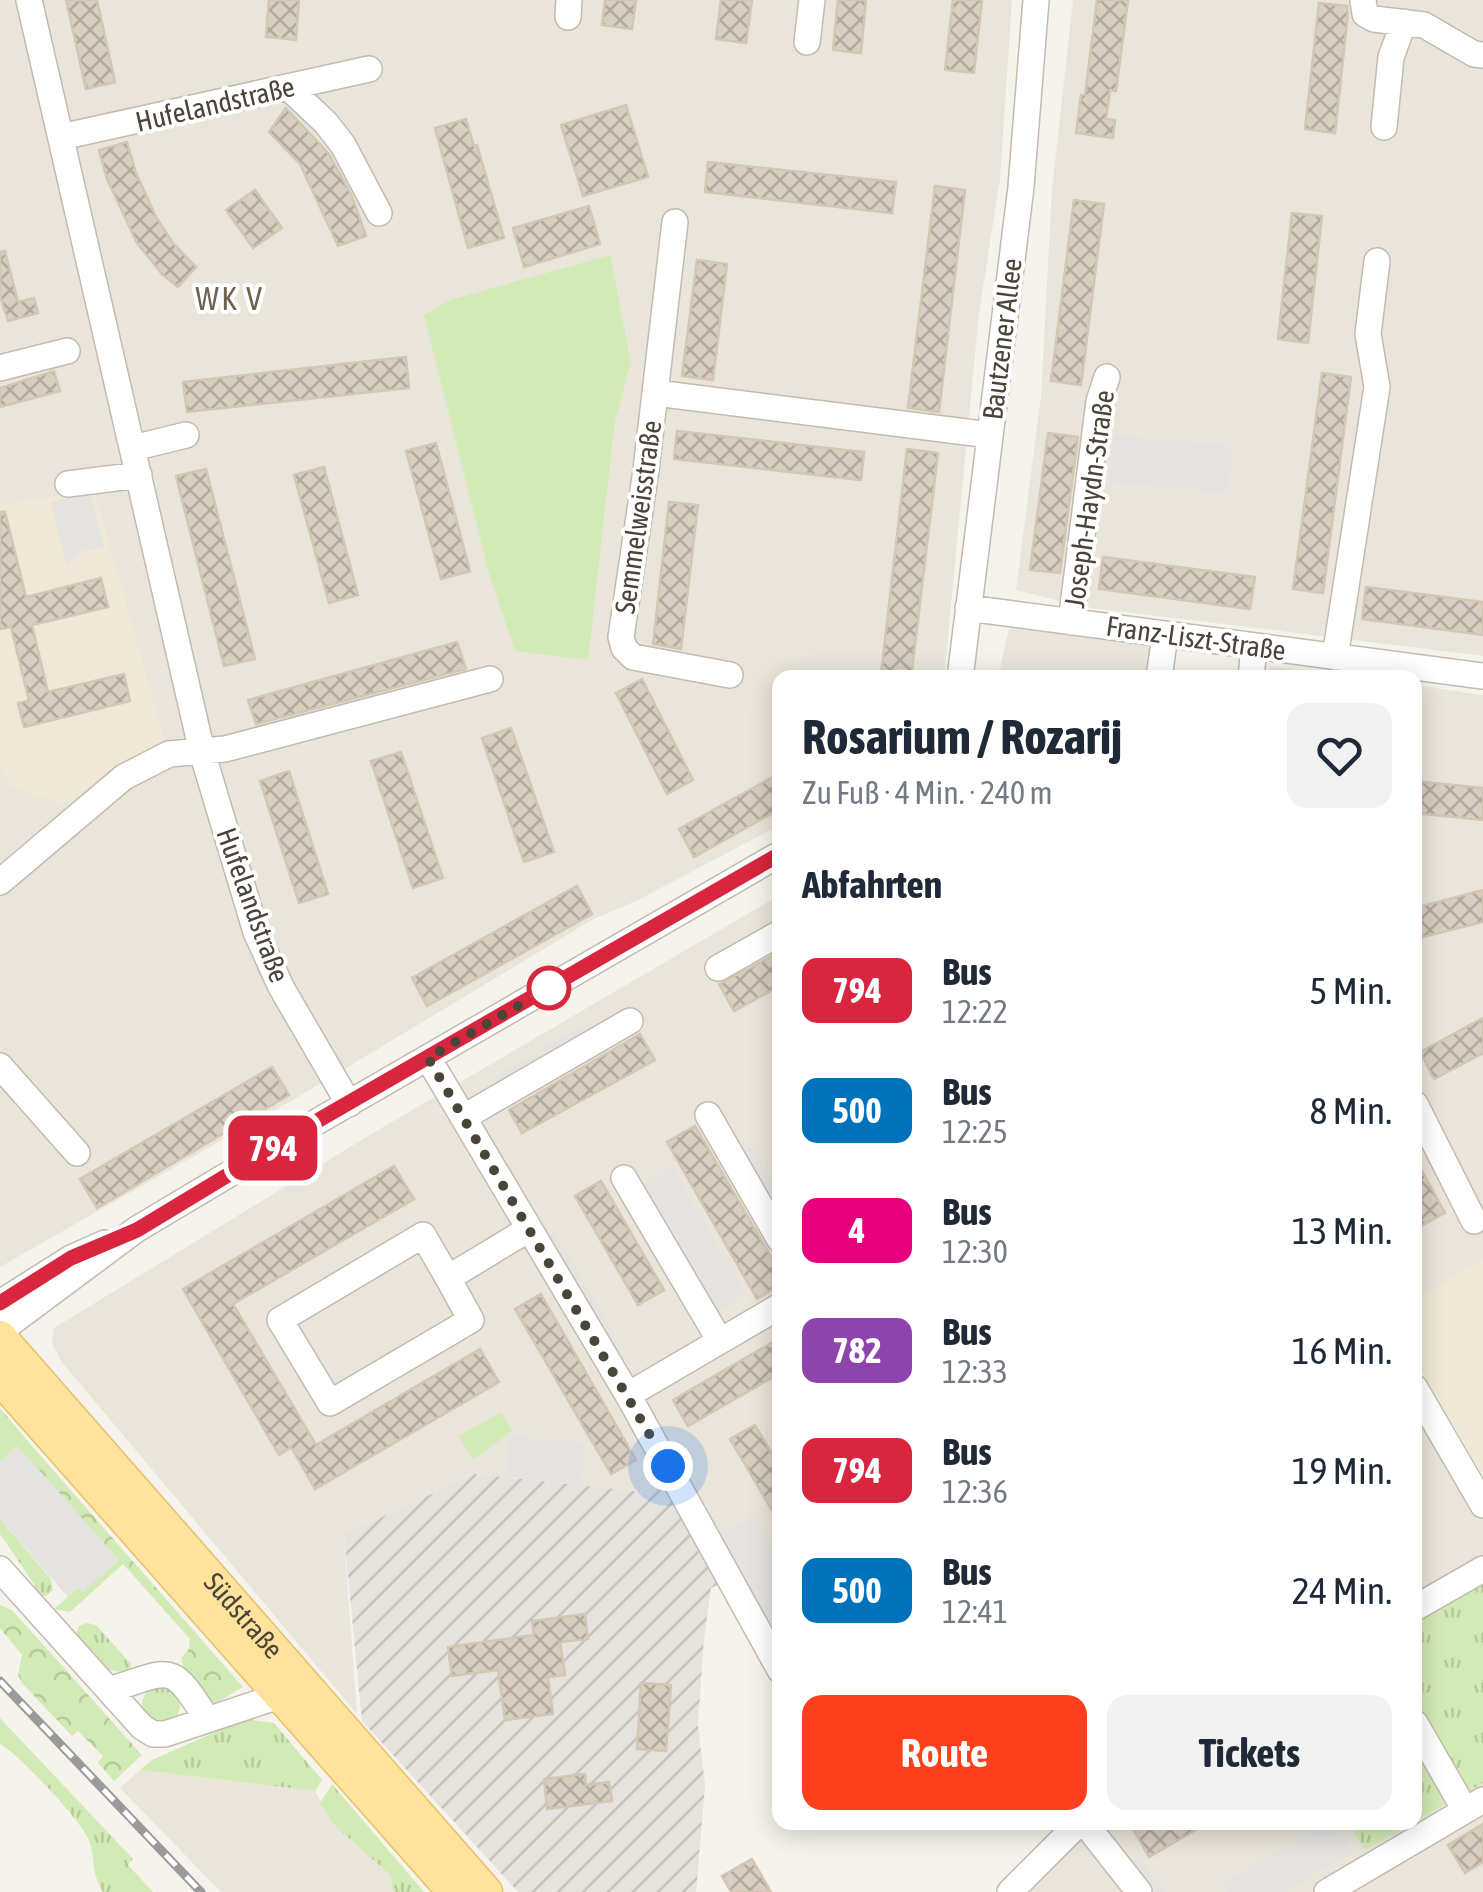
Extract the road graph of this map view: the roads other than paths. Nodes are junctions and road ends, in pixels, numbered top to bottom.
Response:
1 (29, 0) edge
2 (812, 0) edge
3 (1036, 0) edge
4 (1363, 0) edge
5 (1416, 16) edge
6 (807, 42) dead end
7 (1483, 55) edge
8 (369, 69) dead end
9 (288, 87) junction
10 (1384, 127) dead end
11 (61, 138) junction
12 (380, 214) dead end
13 (675, 222) dead end
14 (1377, 260) dead end
15 (67, 351) dead end
16 (0, 368) edge
17 (1107, 377) dead end
18 (656, 393) junction
19 (186, 435) dead end
20 (990, 435) junction
21 (132, 448) junction
22 (139, 475) junction
23 (68, 484) dead end
24 (968, 608) junction
25 (1071, 622) junction
26 (1165, 634) junction
27 (1254, 646) junction
28 (1335, 657) junction
29 (961, 670) edge
30 (1160, 670) edge
31 (1252, 670) edge
32 (1371, 670) edge
33 (1422, 673) edge
34 (730, 674) dead end
35 (1483, 676) edge
36 (490, 679) dead end
37 (202, 752) junction
38 (772, 859) edge
39 (4, 870) edge
40 (772, 938) edge
41 (718, 968) dead end
42 (630, 1021) dead end
43 (428, 1058) junction
44 (0, 1066) edge
45 (348, 1104) junction
46 (708, 1115) dead end
47 (464, 1117) junction
48 (1422, 1118) edge
49 (77, 1153) dead end
50 (624, 1178) dead end
51 (1474, 1222) dead end
52 (772, 1226) edge
53 (529, 1229) junction
54 (137, 1230) junction
55 (448, 1278) junction
56 (0, 1303) edge
57 (772, 1311) edge
58 (0, 1334) edge
59 (720, 1342) junction
60 (0, 1378) edge
61 (628, 1395) junction
62 (1422, 1400) edge
63 (1483, 1505) edge
64 (1483, 1569) edge
65 (0, 1570) edge
66 (1422, 1604) edge
67 (772, 1643) edge
68 (110, 1690) junction
69 (279, 1696) junction
70 (207, 1720) junction
71 (1422, 1733) edge
72 (390, 1782) junction
73 (1474, 1805) edge
74 (1074, 1830) edge
75 (1089, 1830) edge
76 (454, 1892) edge
77 (486, 1892) edge
78 (1010, 1892) edge
79 (1139, 1892) edge
80 (1326, 1892) edge

1 - 11 street, Hufelandstraße
2 - 6 street
3 - 20 street, Bautzener Allee
4 - 5 street
5 - 7 street
5 - 10 street
8 - 9 street, Hufelandstraße
9 - 11 street, Hufelandstraße
9 - 12 street
11 - 21 street, Hufelandstraße
13 - 18 street, Semmelweisstraße
14 - 28 street
15 - 16 street
17 - 25 street, Joseph-Haydn-Straße
18 - 20 street, Semmelweisstraße
18 - 34 street, Semmelweisstraße
19 - 21 street
20 - 24 street, Bautzener Allee
21 - 22 street, Hufelandstraße
22 - 23 street
22 - 37 street, Hufelandstraße
24 - 25 street, Franz-Liszt-Straße
24 - 29 street, Bautzener Allee
25 - 26 street, Franz-Liszt-Straße
26 - 27 street, Franz-Liszt-Straße
26 - 30 street
27 - 28 street, Franz-Liszt-Straße
27 - 31 street
28 - 32 street, Franz-Liszt-Straße
33 - 35 street, Franz-Liszt-Straße
36 - 37 street
37 - 39 street
37 - 45 street, Hufelandstraße
38 - 43 street
40 - 41 street
42 - 47 street
43 - 45 street
43 - 47 street
44 - 49 street
45 - 54 street
46 - 52 street
47 - 53 street
48 - 51 street
50 - 59 street
53 - 55 street
53 - 61 street
54 - 56 street
54 - 58 street
55 - 55 street
57 - 59 street
58 - 72 main road, Südstraße
59 - 61 street
60 - 69 main road, Südstraße
61 - 67 street
62 - 63 street
64 - 66 street
65 - 68 street
68 - 70 street
68 - 70 street
69 - 70 street
69 - 72 street
69 - 76 main road, Südstraße
71 - 73 street
72 - 77 main road, Südstraße
73 - 80 street
74 - 78 street
75 - 79 street

